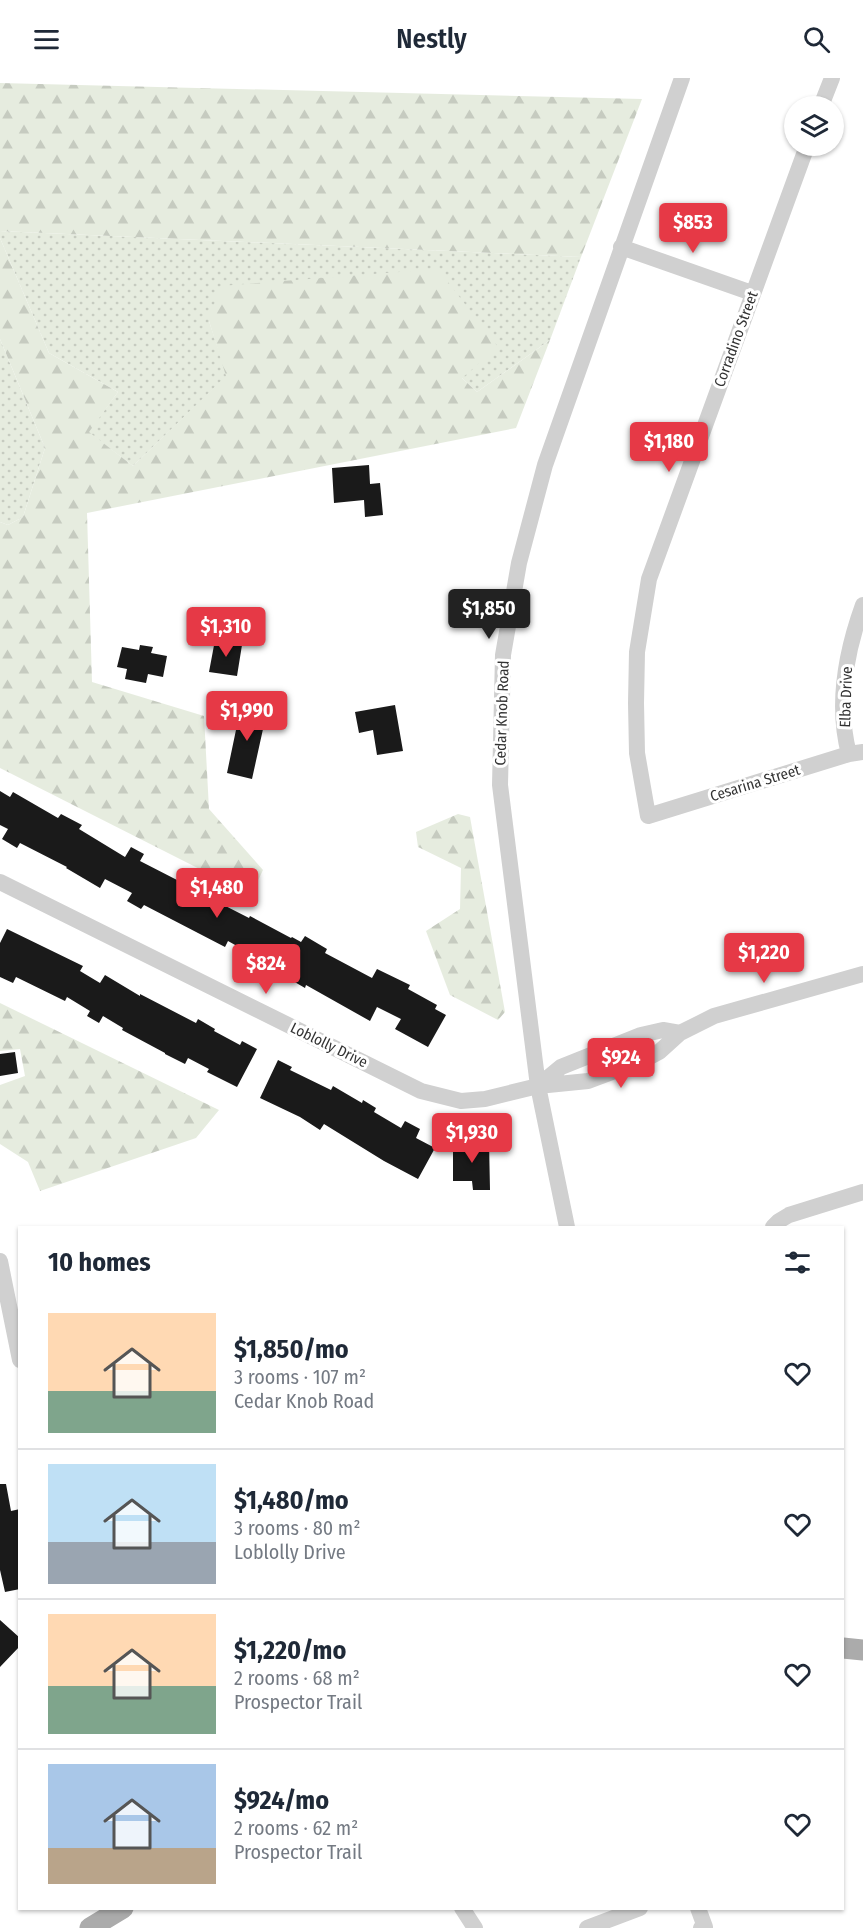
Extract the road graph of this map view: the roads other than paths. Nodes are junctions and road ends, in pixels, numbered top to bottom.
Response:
1 (682, 78) edge
2 (832, 78) edge
3 (825, 96) edge
4 (803, 156) edge
5 (621, 248) junction
6 (752, 293) junction
7 (863, 605) edge
8 (856, 753) edge
9 (648, 816) joint
10 (0, 882) edge
11 (863, 974) edge
12 (680, 1033) junction
13 (538, 1086) junction
14 (863, 1192) edge
15 (567, 1226) edge
16 (774, 1226) edge
17 (0, 1261) edge
18 (18, 1350) edge
19 (844, 1648) edge
20 (863, 1650) edge
21 (120, 1910) edge
22 (463, 1910) edge
23 (635, 1910) edge
24 (699, 1910) edge
25 (90, 1928) edge
26 (475, 1928) edge
27 (587, 1928) edge
28 (701, 1928) edge

1 - 5 street, Cedar Knob Road
2 - 3 street
4 - 6 street, Corradino Street
5 - 6 street
5 - 13 street, Cedar Knob Road
6 - 9 street, Corradino Street
7 - 8 street, Elba Drive
8 - 9 street, Cesarina Street
10 - 13 street, Loblolly Drive
11 - 12 street
12 - 13 street
12 - 13 street
13 - 15 street, Cedar Knob Road
14 - 16 street
17 - 18 street
19 - 20 main road
21 - 25 main road
22 - 26 street
23 - 27 street
24 - 28 street

